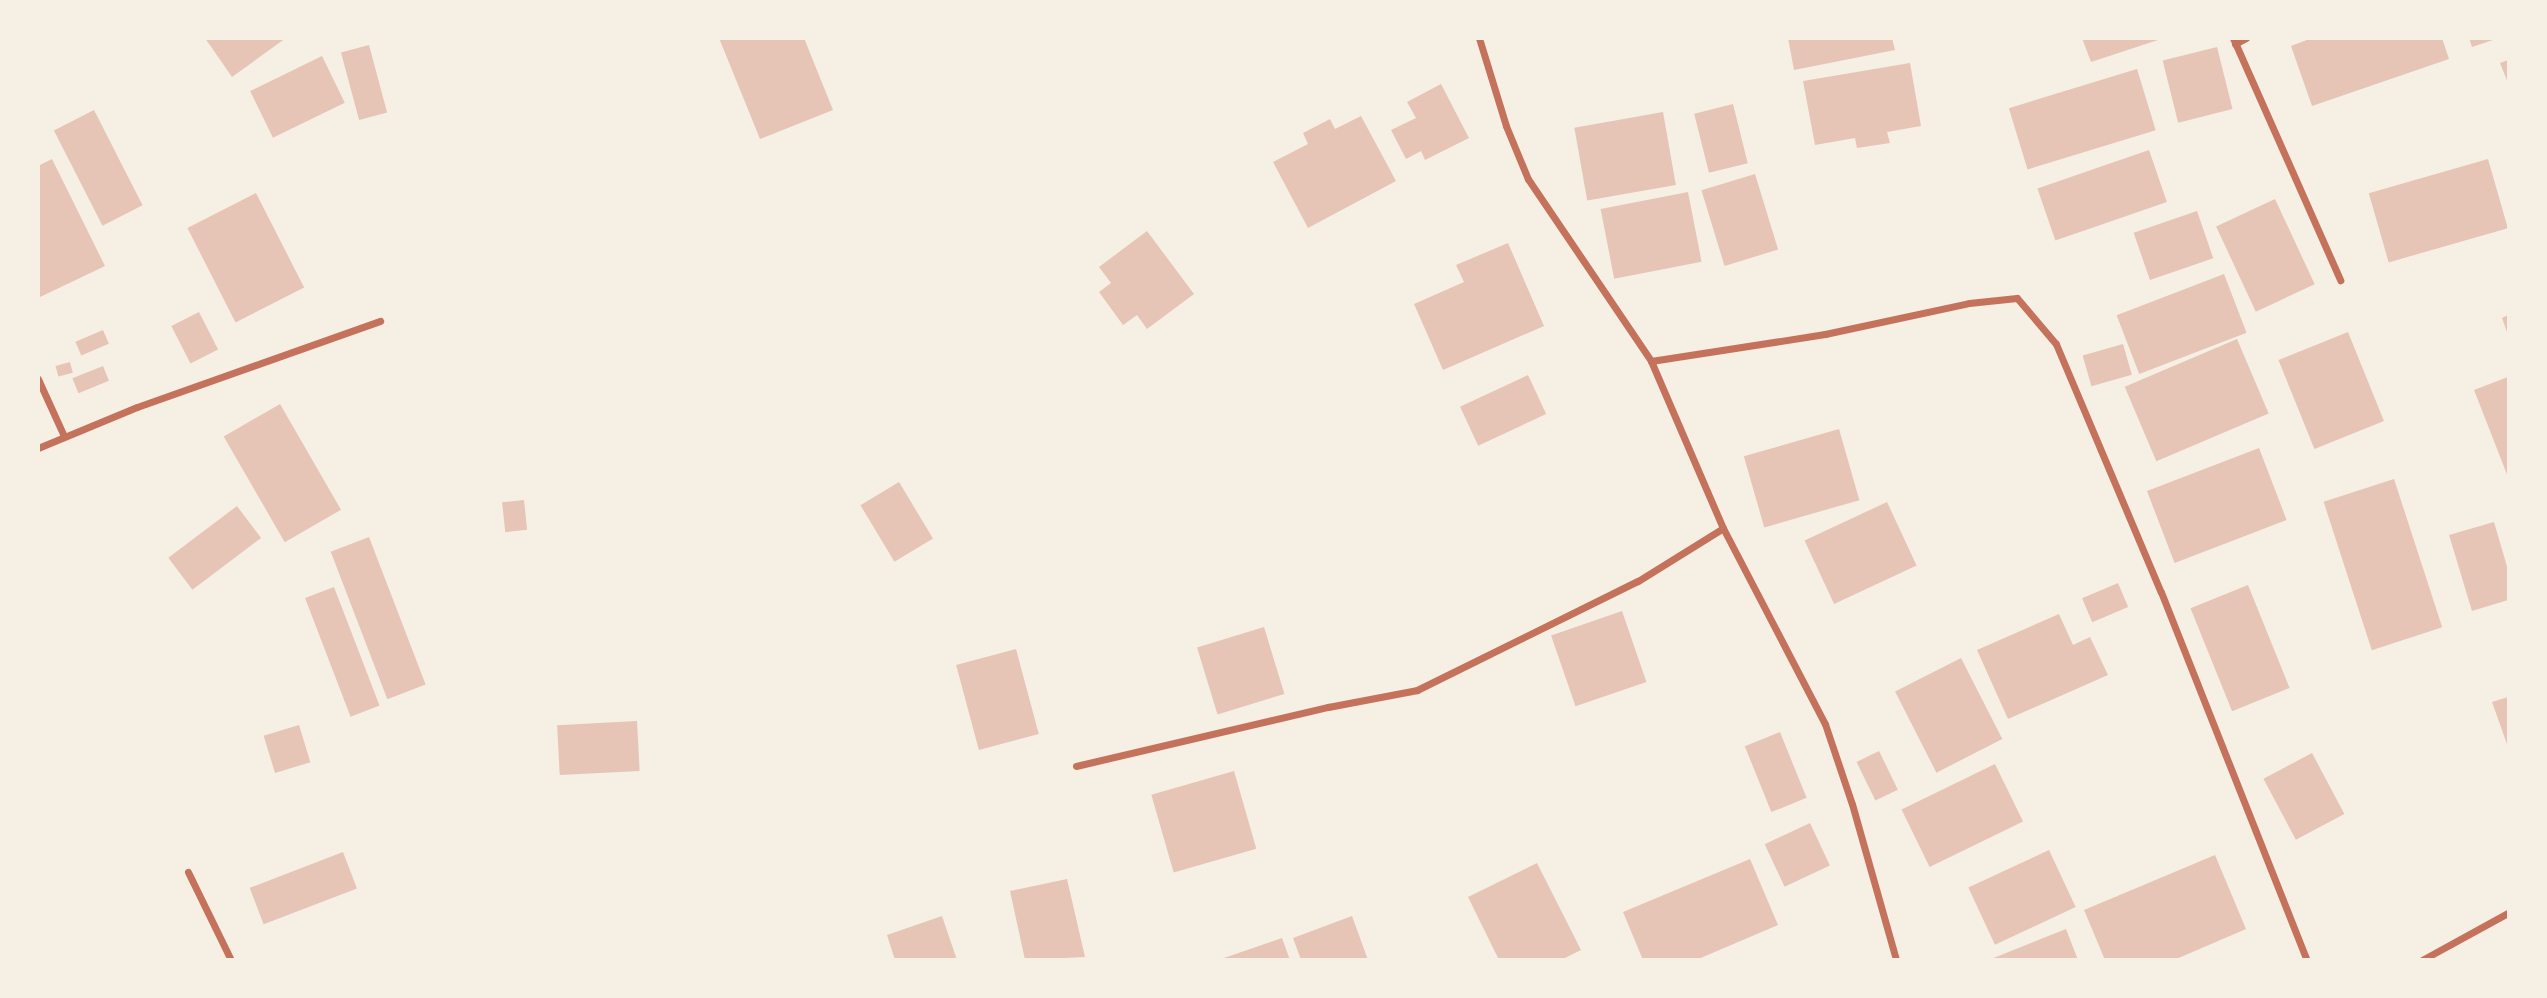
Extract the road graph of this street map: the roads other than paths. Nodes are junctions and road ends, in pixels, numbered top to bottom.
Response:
1 (1479, 38) edge
2 (2246, 38) edge
3 (2234, 41) edge
4 (2340, 280) dead end
5 (380, 321) dead end
6 (1651, 361) junction
7 (38, 379) edge
8 (64, 436) junction
9 (38, 447) edge
10 (1723, 528) junction
11 (1076, 766) dead end
12 (188, 872) dead end
13 (2508, 913) edge
14 (232, 960) edge
15 (1896, 960) edge
16 (2306, 960) edge
17 (2422, 960) edge

1 - 6 street
2 - 3 street
3 - 4 street
5 - 8 street
6 - 10 street
6 - 16 street
7 - 8 street
8 - 9 street
10 - 11 street
10 - 15 street
12 - 14 street
13 - 17 street

